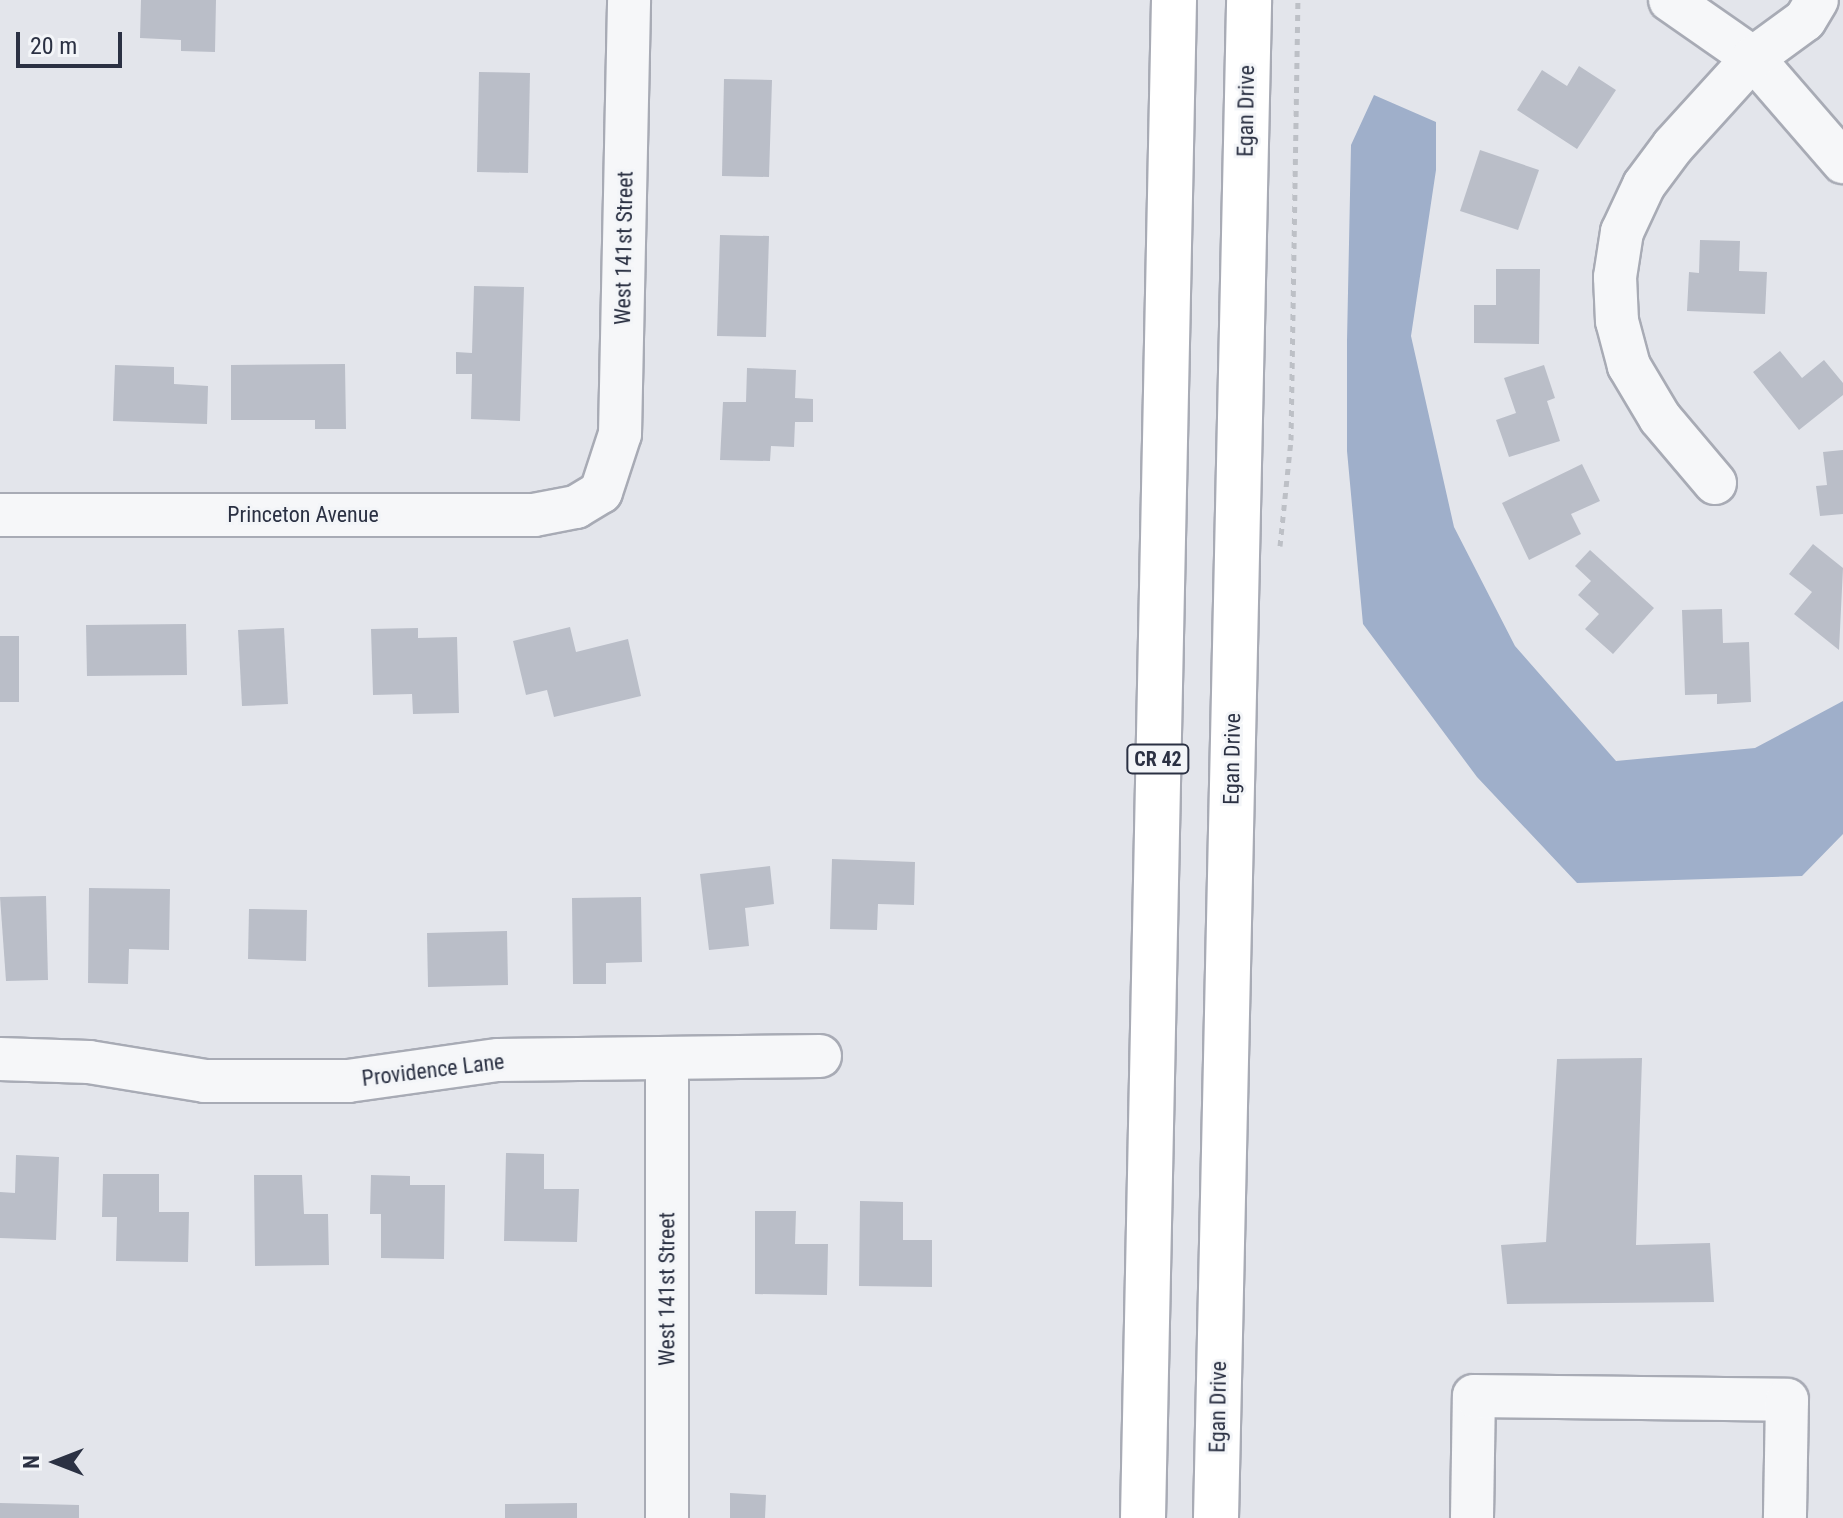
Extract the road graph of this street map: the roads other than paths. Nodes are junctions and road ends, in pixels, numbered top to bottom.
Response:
1 (629, 0) edge
2 (1174, 0) edge
3 (1249, 0) edge
4 (1670, 0) edge
5 (1817, 0) edge
6 (1753, 58) junction
7 (1843, 162) edge
8 (1715, 483) dead end
9 (601, 492) joint
10 (0, 515) edge
11 (820, 1056) dead end
12 (0, 1059) edge
13 (667, 1060) junction
14 (667, 1518) edge
15 (1143, 1518) edge
16 (1216, 1518) edge
17 (1472, 1518) edge
18 (1785, 1518) edge

1 - 9 street, West 141st Street
2 - 15 highway, CR 42
3 - 16 highway, Egan Drive
4 - 6 street
5 - 6 street
6 - 7 street
6 - 8 street
9 - 10 street, Princeton Avenue
11 - 13 street, Providence Lane
12 - 13 street, Providence Lane
13 - 14 street, West 141st Street
17 - 18 street

